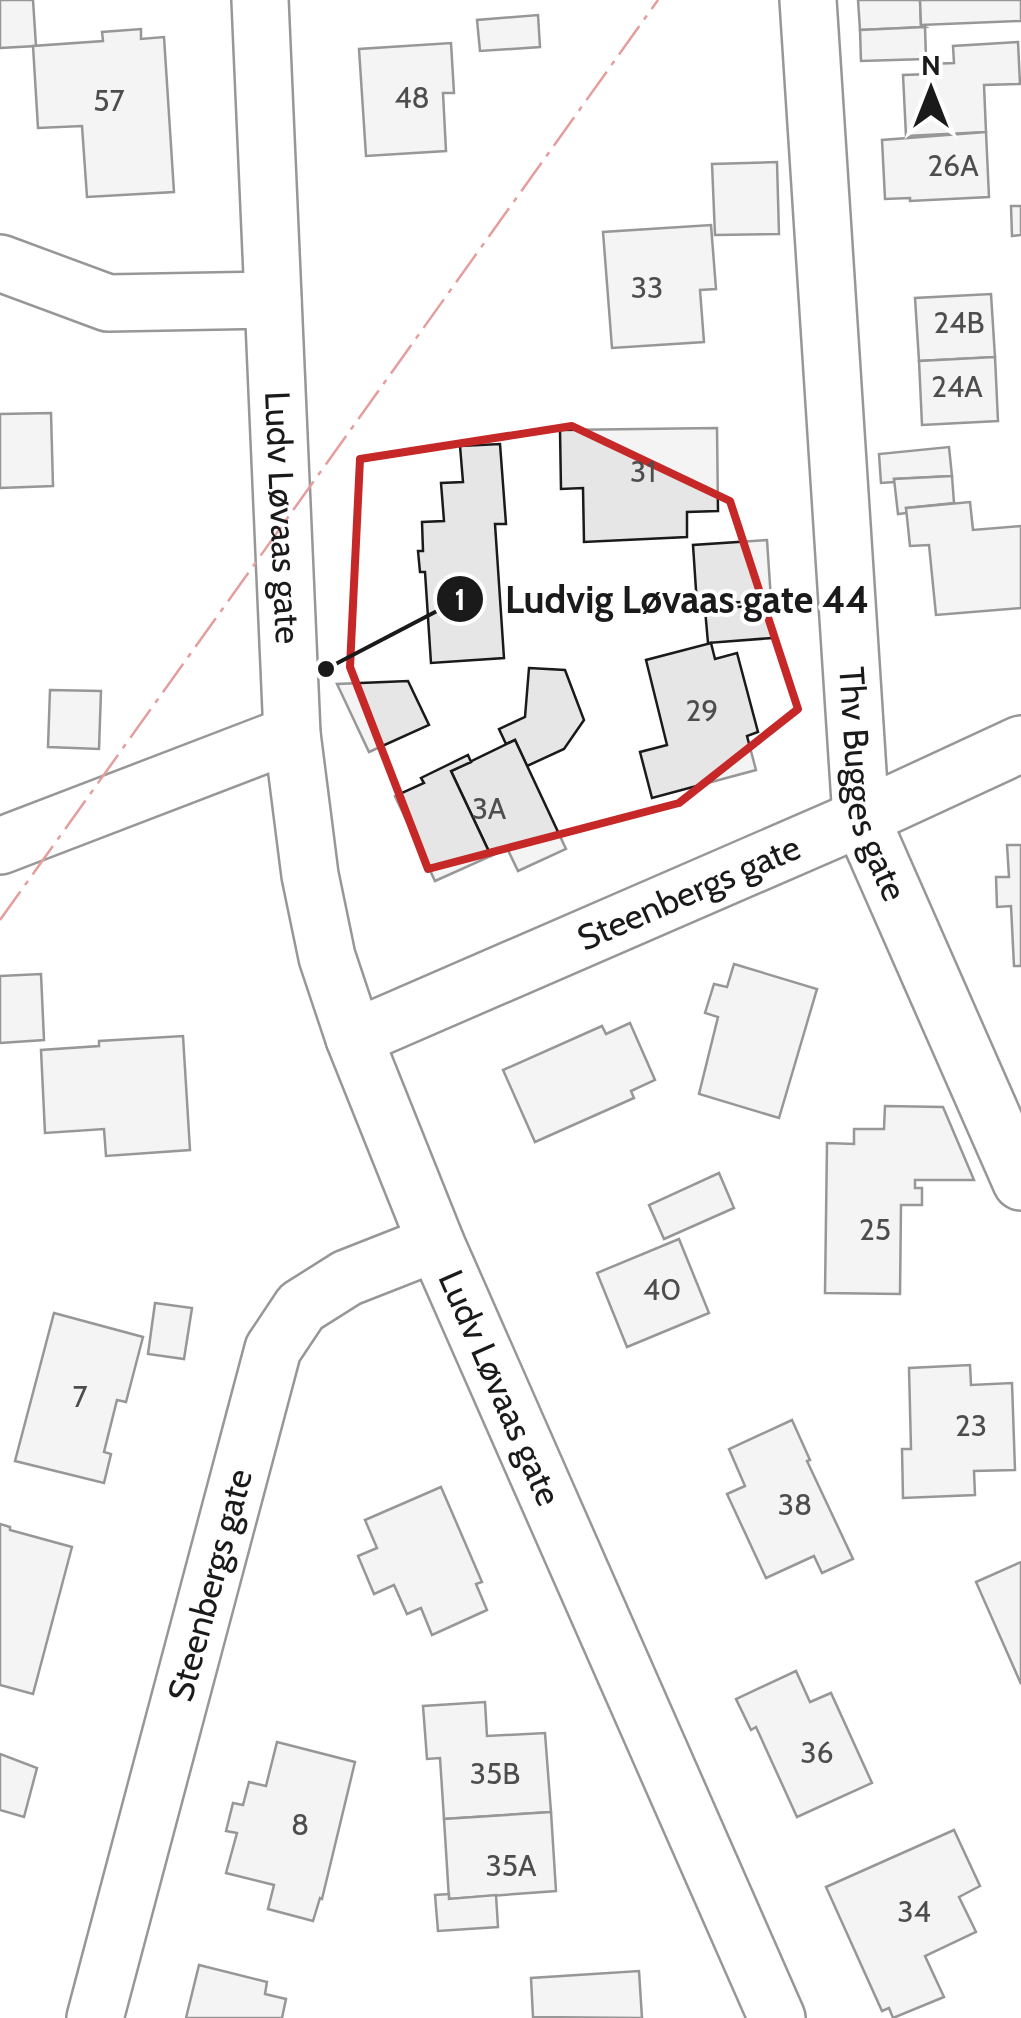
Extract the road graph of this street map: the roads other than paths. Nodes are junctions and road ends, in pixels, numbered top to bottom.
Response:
1 (260, 0) edge
2 (808, 0) edge
3 (0, 263) edge
4 (273, 300) junction
5 (292, 734) junction
6 (1021, 744) edge
7 (861, 818) junction
8 (0, 846) edge
9 (354, 1038) junction
10 (1021, 1182) edge
11 (436, 1242) junction
12 (96, 2018) edge
13 (777, 2018) edge

1 - 4 street, Ludv Løvaas gate
2 - 7 street, Thv Bugges gate
3 - 4 street
4 - 5 street, Ludv Løvaas gate
5 - 8 street
5 - 9 street, Ludv Løvaas gate
6 - 7 street, Steenbergs gate
7 - 9 street, Steenbergs gate
7 - 10 street, Thv Bugges gate
9 - 11 street, Ludv Løvaas gate
11 - 12 street, Steenbergs gate
11 - 13 street, Ludv Løvaas gate

